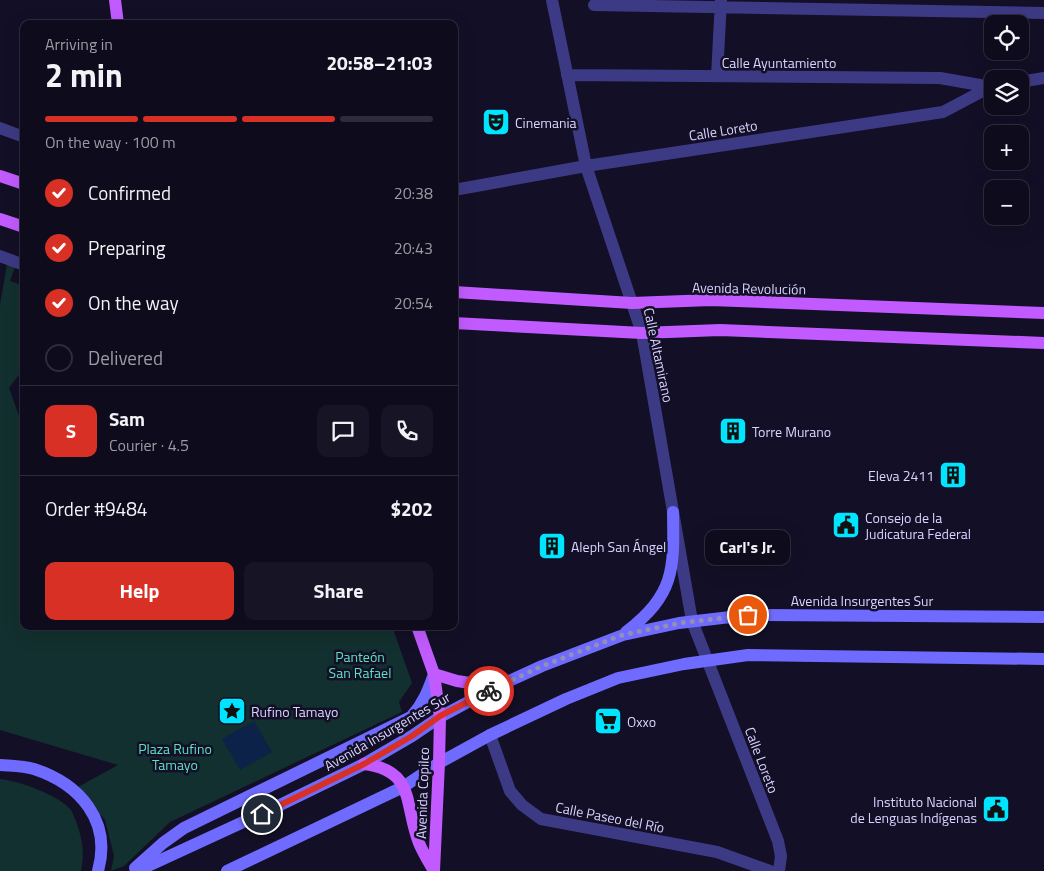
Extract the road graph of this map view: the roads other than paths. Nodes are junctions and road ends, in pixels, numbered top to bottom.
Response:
1 (115, 0) edge
2 (552, 0) edge
3 (721, 4) edge
4 (594, 5) dead end
5 (1044, 13) edge
6 (118, 20) edge
7 (566, 75) junction
8 (717, 76) junction
9 (1044, 78) edge
10 (1029, 80) edge
11 (984, 85) edge
12 (984, 90) edge
13 (0, 128) edge
14 (20, 135) edge
15 (586, 166) junction
16 (0, 176) edge
17 (20, 183) edge
18 (458, 189) edge
19 (0, 219) edge
20 (20, 226) edge
21 (0, 256) edge
22 (20, 263) edge
23 (458, 292) edge
24 (632, 303) junction
25 (1044, 313) edge
26 (458, 322) edge
27 (642, 333) junction
28 (1044, 343) edge
29 (673, 512) junction
30 (1044, 617) edge
31 (692, 622) junction
32 (418, 630) edge
33 (622, 635) junction
34 (1044, 659) edge
35 (708, 661) junction
36 (434, 674) junction
37 (496, 687) junction
38 (440, 716) junction
39 (490, 735) junction
40 (364, 764) junction
41 (439, 764) junction
42 (0, 765) edge
43 (403, 787) junction
44 (98, 871) edge
45 (132, 871) edge
46 (137, 871) edge
47 (227, 871) edge
48 (434, 871) edge
49 (770, 871) edge
50 (779, 871) edge

1 - 6 main road
2 - 7 street, Calle Altamirano
3 - 4 street
3 - 5 street
3 - 8 street
7 - 8 street, Calle Ayuntamiento
7 - 15 street, Calle Altamirano
8 - 11 street, Calle Ayuntamiento
9 - 10 street
12 - 15 street, Calle Loreto
13 - 14 street
15 - 18 street, Calle Loreto
15 - 24 street, Calle Altamirano
16 - 17 main road
19 - 20 main road
21 - 22 street
23 - 24 main road, Avenida Revolución
24 - 25 main road, Avenida Revolución
24 - 27 street, Calle Altamirano
26 - 27 main road
27 - 28 main road
27 - 29 street, Calle Altamirano
29 - 31 street, Calle Altamirano
29 - 33 main road
30 - 31 main road, Avenida Insurgentes Sur
31 - 33 main road, Avenida Insurgentes Sur
31 - 35 street, Calle Altamirano
32 - 36 main road, Avenida Copilco
33 - 37 main road, Avenida Insurgentes Sur
34 - 35 main road
35 - 39 main road
35 - 50 street, Calle Loreto
36 - 37 main road
36 - 38 main road, Avenida Copilco
36 - 45 main road
37 - 38 main road, Avenida Insurgentes Sur
38 - 40 main road, Avenida Insurgentes Sur
38 - 41 main road, Avenida Copilco
39 - 41 main road
39 - 49 street, Calle Paseo del Río
40 - 43 main road
40 - 46 main road, Avenida Insurgentes Sur
41 - 43 main road
41 - 48 main road, Avenida Copilco
42 - 44 main road
43 - 47 main road
43 - 48 main road

